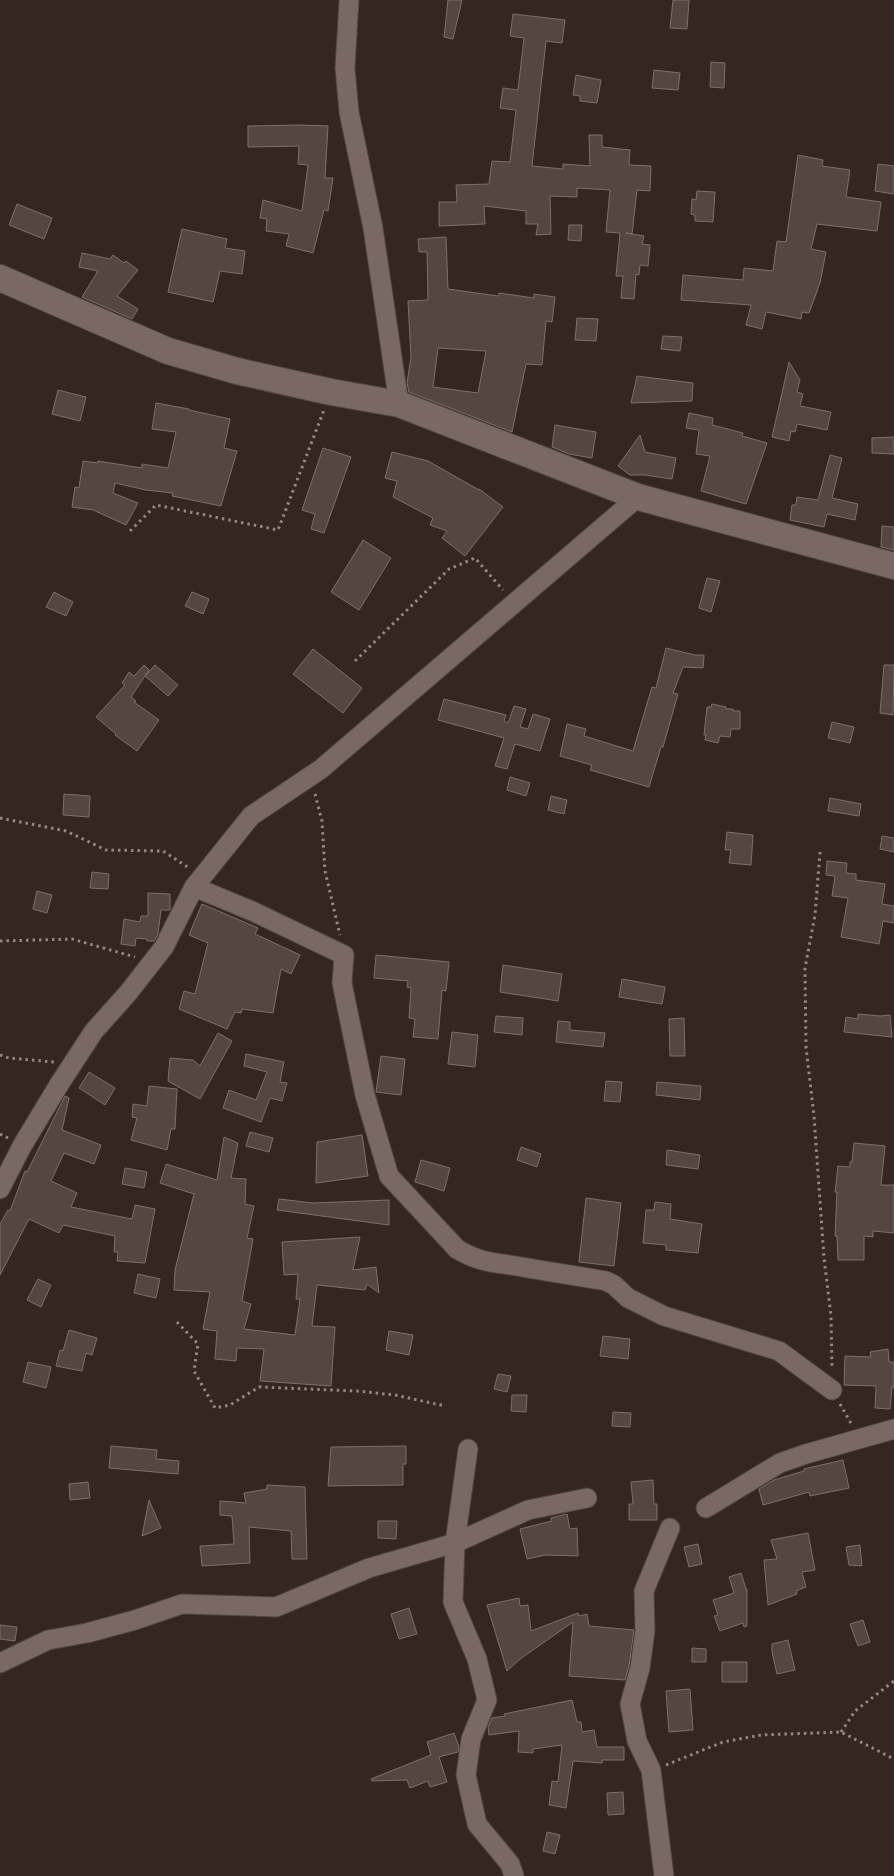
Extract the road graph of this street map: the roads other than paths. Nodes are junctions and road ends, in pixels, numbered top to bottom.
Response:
1 (349, 0) edge
2 (0, 278) edge
3 (399, 404) junction
4 (638, 496) junction
5 (894, 566) edge
6 (198, 882) junction
7 (0, 1189) edge
8 (832, 1390) road end
9 (894, 1429) edge
10 (468, 1449) dead end
11 (588, 1498) dead end
12 (706, 1508) dead end
13 (670, 1528) dead end
14 (455, 1543) junction
15 (0, 1663) edge
16 (514, 1876) edge
17 (664, 1876) edge

1 - 3 street
2 - 3 main road
3 - 4 main road
4 - 5 main road
4 - 6 street
6 - 7 street
6 - 8 street
9 - 12 street
10 - 14 street
11 - 14 street
13 - 17 street
14 - 15 street
14 - 16 street

